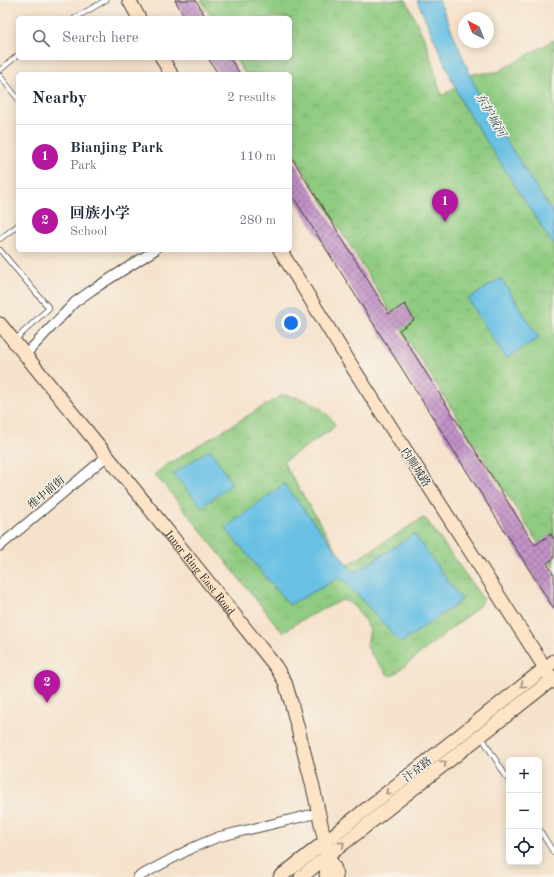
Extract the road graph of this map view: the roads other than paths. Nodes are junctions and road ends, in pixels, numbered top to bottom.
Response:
1 (106, 0) edge
2 (129, 0) edge
3 (78, 16) edge
4 (138, 16) edge
5 (16, 57) edge
6 (163, 60) edge
7 (0, 70) edge
8 (170, 72) edge
9 (0, 76) edge
10 (16, 96) edge
11 (16, 227) edge
12 (0, 239) edge
13 (0, 250) edge
14 (152, 252) edge
15 (281, 252) edge
16 (0, 324) edge
17 (14, 341) junction
18 (25, 355) junction
19 (107, 456) junction
20 (0, 546) edge
21 (550, 665) edge
22 (553, 680) edge
23 (480, 735) junction
24 (506, 777) edge
25 (318, 813) junction
26 (542, 834) edge
27 (325, 842) junction
28 (554, 853) edge
29 (328, 856) junction
30 (138, 877) edge
31 (280, 877) edge
32 (301, 877) edge
33 (326, 877) edge
34 (336, 877) edge

1 - 3 lane
2 - 4 street
5 - 7 lane
6 - 8 street
9 - 10 lane
11 - 12 lane
13 - 17 lane
14 - 18 street
15 - 21 street, 内顺城路
16 - 17 street, Inner Ring East Road
17 - 18 street, Inner Ring East Road
18 - 19 street, Inner Ring East Road
19 - 20 street, 维中前街
19 - 25 street, Inner Ring East Road
21 - 22 street, 内顺城路
21 -> 27 street, 汴京路
22 - 23 street, 汴京路
23 - 24 lane
29 -> 23 street, 汴京路
25 - 27 street, Inner Ring East Road
25 - 30 street
26 - 28 lane
27 - 29 street, Inner Ring East Road
27 - 31 street, 汴京路
29 - 32 street, 汴京路
29 - 33 street, Inner Ring East Road
29 - 34 street, Inner Ring East Road

